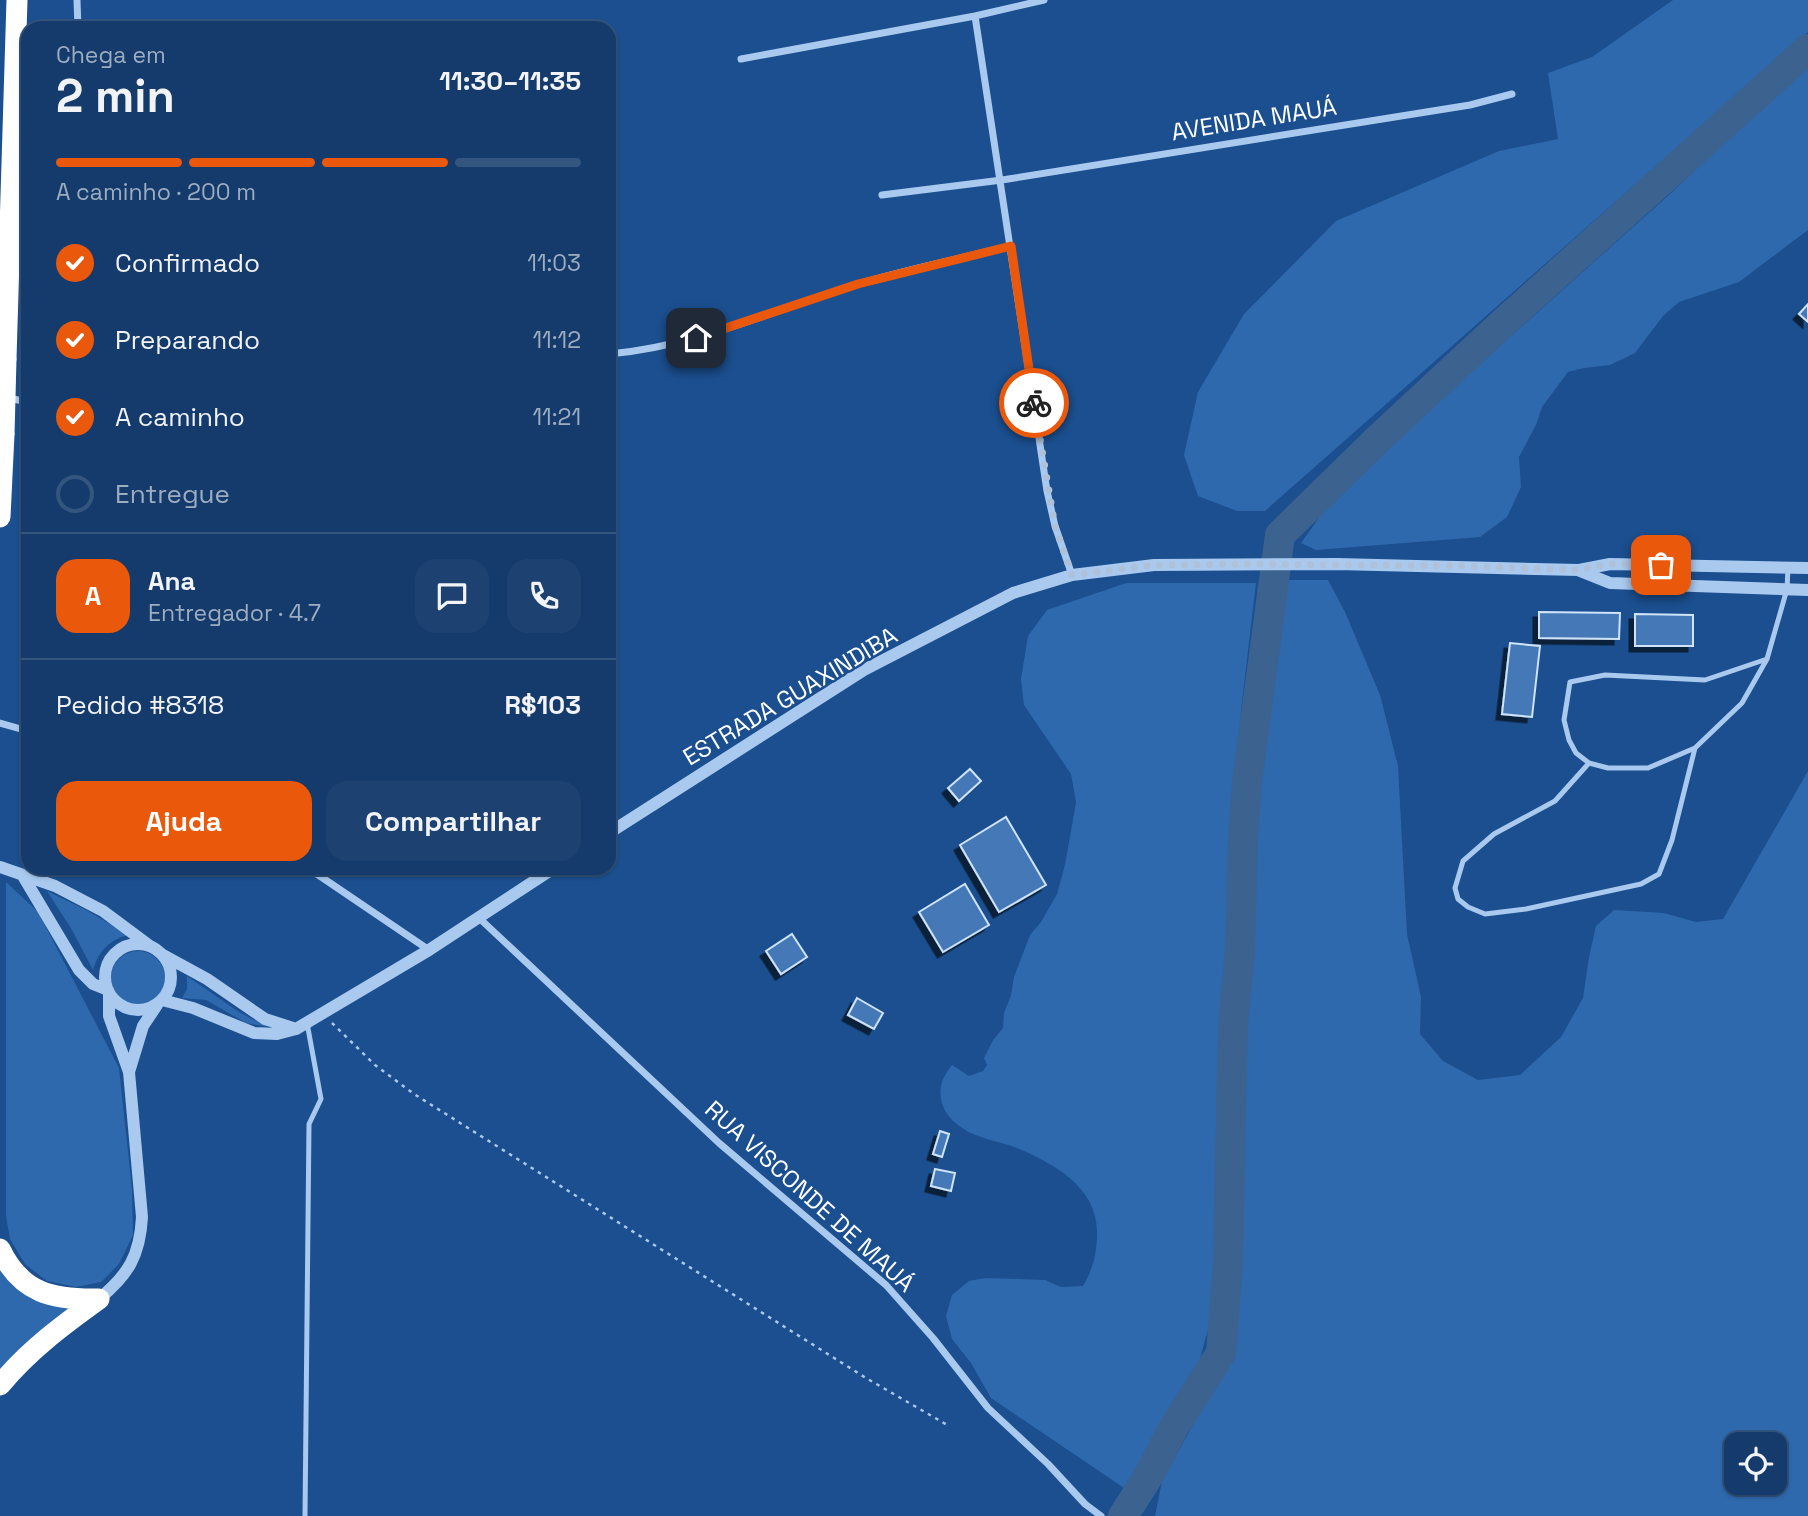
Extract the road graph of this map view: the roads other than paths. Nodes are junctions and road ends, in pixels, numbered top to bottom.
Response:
1 (18, 0) edge
2 (77, 0) edge
3 (1044, 0) edge
4 (975, 16) junction
5 (78, 21) edge
6 (741, 59) dead end
7 (1512, 94) dead end
8 (1002, 180) junction
9 (882, 195) dead end
10 (1011, 246) junction
11 (616, 354) edge
12 (0, 396) edge
13 (21, 400) edge
14 (0, 517) edge
15 (1788, 568) junction
16 (1808, 568) edge
17 (1579, 570) junction
18 (1072, 575) junction
19 (1787, 589) junction
20 (1808, 590) edge
21 (1767, 659) junction
22 (0, 723) edge
23 (21, 729) edge
24 (1695, 748) junction
25 (1590, 763) junction
26 (616, 829) edge
27 (0, 867) edge
28 (318, 875) edge
29 (543, 875) edge
30 (23, 876) junction
31 (478, 917) junction
32 (429, 950) junction
33 (157, 951) junction
34 (109, 992) junction
35 (160, 1002) junction
36 (302, 1026) junction
37 (129, 1072) junction
38 (0, 1248) edge
39 (99, 1299) junction
40 (0, 1385) edge
41 (305, 1516) edge
42 (1101, 1516) edge

1 - 14 highway, bridge
2 - 5 street
3 - 4 street
4 - 6 street
4 - 8 street
7 - 8 street, AVENIDA MAUÁ
8 - 9 street, AVENIDA MAUÁ
8 - 10 street
10 - 11 street
10 - 18 street
12 - 13 street
15 - 16 street, ESTRADA GUAXINDIBA
15 - 17 street, ESTRADA GUAXINDIBA
15 - 19 lane
17 - 18 street, ESTRADA GUAXINDIBA
17 - 19 street, ESTRADA GUAXINDIBA
18 - 26 street, ESTRADA GUAXINDIBA
19 - 20 street, ESTRADA GUAXINDIBA
19 - 21 lane
21 - 24 lane
21 - 25 lane
22 - 23 street
24 - 25 lane
24 - 25 lane
27 - 30 street
28 - 32 street
29 - 31 street
30 - 33 street
30 - 34 street
31 - 32 street
31 - 42 street, RUA VISCONDE DE MAUÁ
32 - 36 street
33 - 34 street
33 - 35 street
33 - 36 street
34 - 35 street
34 - 37 street
35 - 36 street
35 - 37 street
36 - 41 lane
37 - 39 street
38 - 39 highway
39 - 40 highway

